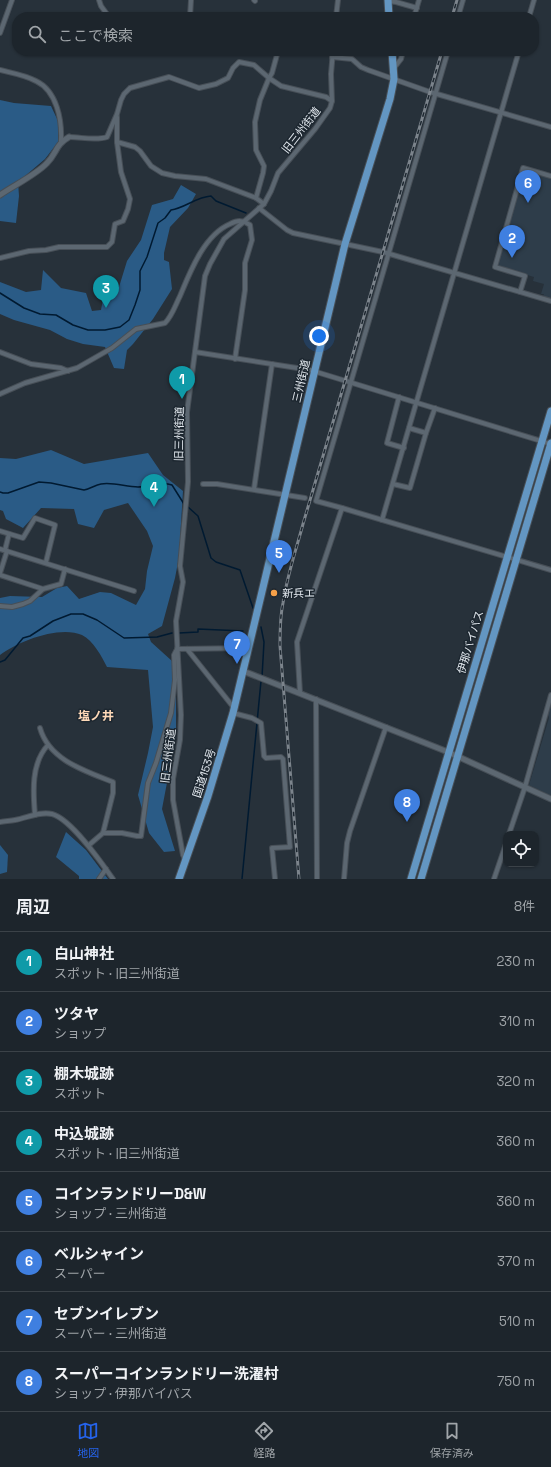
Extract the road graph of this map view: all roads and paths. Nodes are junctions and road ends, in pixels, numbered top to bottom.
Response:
1 (12, 0) edge
2 (99, 0) edge
3 (190, 0) edge
4 (338, 0) edge
5 (419, 0) edge
6 (463, 0) edge
7 (534, 0) edge
8 (388, 1) edge
9 (417, 8) junction
10 (105, 12) edge
11 (190, 12) edge
12 (337, 12) edge
13 (389, 12) edge
14 (416, 12) edge
15 (459, 12) edge
16 (530, 12) edge
17 (0, 33) edge
18 (277, 56) edge
19 (392, 56) edge
20 (402, 56) edge
21 (446, 56) edge
22 (518, 56) edge
23 (332, 57) joint
24 (393, 68) junction
25 (0, 70) edge
26 (269, 78) junction
27 (394, 78) junction
28 (435, 94) junction
29 (332, 101) junction
30 (501, 112) junction
31 (117, 114) junction
32 (551, 127) edge
33 (69, 137) joint
34 (61, 141) junction
35 (118, 142) junction
36 (551, 176) edge
37 (0, 194) edge
38 (256, 198) junction
39 (264, 204) junction
40 (259, 208) junction
41 (244, 221) junction
42 (345, 244) junction
43 (389, 254) junction
44 (0, 258) edge
45 (454, 273) junction
46 (520, 292) junction
47 (551, 301) edge
48 (0, 352) edge
49 (195, 352) junction
50 (235, 359) junction
51 (272, 364) junction
52 (68, 371) junction
53 (314, 371) junction
54 (351, 383) junction
55 (0, 394) edge
56 (399, 397) junction
57 (417, 402) junction
58 (435, 408) junction
59 (551, 410) edge
60 (409, 428) junction
61 (426, 433) junction
62 (542, 441) junction
63 (551, 443) edge
64 (404, 448) junction
65 (203, 484) dead end
66 (393, 484) junction
67 (254, 489) junction
68 (285, 495) junction
69 (305, 498) dead end
70 (342, 508) junction
71 (382, 520) junction
72 (0, 531) edge
73 (9, 534) junction
74 (4, 550) edge
75 (507, 557) junction
76 (516, 559) junction
77 (46, 562) junction
78 (65, 569) junction
79 (551, 570) edge
80 (0, 574) edge
81 (43, 589) junction
82 (134, 591) dead end
83 (0, 606) edge
84 (248, 648) junction
85 (177, 649) junction
86 (188, 649) junction
87 (243, 671) junction
88 (300, 693) junction
89 (551, 695) edge
90 (316, 700) junction
91 (234, 711) junction
92 (386, 727) junction
93 (40, 728) dead end
94 (48, 745) junction
95 (448, 752) junction
96 (458, 756) junction
97 (525, 787) junction
98 (551, 799) edge
99 (35, 815) junction
100 (0, 822) edge
101 (510, 831) edge
102 (103, 833) junction
103 (89, 845) junction
104 (503, 853) edge
105 (186, 860) junction
106 (106, 869) junction
107 (99, 879) edge
108 (113, 879) edge
109 (179, 879) edge
110 (275, 879) edge
111 (317, 879) edge
112 (344, 879) edge
113 (411, 879) edge
114 (421, 879) edge
115 (494, 879) edge

1 - 17 street
2 - 10 street
3 - 11 street
4 - 12 street
5 - 9 street
6 - 15 street
7 - 16 street
8 - 9 street
8 - 13 highway
9 - 14 street
18 - 26 street
19 - 24 highway, 三州街道
20 - 24 street
21 - 28 street
22 - 30 street
23 - 27 street
23 - 29 street, 旧三州街道
24 - 27 highway, 三州街道
25 - 34 street
26 - 29 street
26 - 31 street
26 - 38 street
27 - 28 street
27 - 42 highway, 三州街道
28 - 30 street
28 - 43 street
29 - 39 street, 旧三州街道
30 - 32 street
30 - 45 street
31 - 33 street
31 - 35 street
33 - 34 street
34 - 37 street
35 - 38 street
35 - 44 street
36 - 46 street
38 - 39 street
39 - 40 street, 旧三州街道
40 - 41 street, 旧三州街道
40 - 42 street
41 - 49 street, 旧三州街道
41 - 50 street
41 - 52 street
42 - 43 street
42 - 53 highway, 三州街道
43 - 45 street
43 - 54 street
45 - 46 street
45 - 57 street
46 - 47 street
48 - 52 street
49 - 50 street
49 - 85 street, 旧三州街道
50 - 51 street
51 - 53 street
51 - 67 street
52 - 55 street
53 - 54 street
53 - 68 highway, 三州街道
54 - 56 street
54 - 70 street
56 - 57 street
56 - 64 street
57 - 58 street
57 - 60 street
58 - 61 street
58 - 62 street
59 - 62 highway, 伊那バイパス
60 - 61 street
60 - 64 street
61 - 66 street
62 - 63 street
62 - 75 highway, 伊那バイパス
63 - 76 highway, 伊那バイパス
64 - 66 street
65 - 67 street
66 - 71 street
67 - 68 street
68 - 69 street
68 - 84 highway, 三州街道
70 - 71 street
70 - 88 street
71 - 75 street
72 - 73 street
73 - 74 street
73 - 77 street
74 - 77 street
74 - 80 street
75 - 76 street
75 - 95 highway, 伊那バイパス
76 - 79 street
76 - 96 highway, 伊那バイパス
77 - 78 street
78 - 81 street
78 - 82 street
80 - 81 street
81 - 83 street
84 - 86 street
84 - 87 highway, 三州街道
85 - 86 street
85 - 102 street
85 - 105 street, 旧三州街道
86 - 91 street
87 - 88 street
87 - 91 highway, 国道153号
88 - 90 street
89 - 97 street
90 - 92 street
90 - 111 street
91 - 105 highway, 国道153号
91 - 110 street
92 - 95 street
92 - 112 street
93 - 94 street
94 - 99 street
94 - 102 street
95 - 96 street
95 - 113 highway, 伊那バイパス
96 - 97 street
96 - 114 highway, 伊那バイパス
97 - 98 street
97 - 101 street
99 - 100 street
99 - 103 street
102 - 103 street
103 - 106 street
104 - 115 street
105 - 109 highway, 国道153号
106 - 107 street
106 - 108 street

